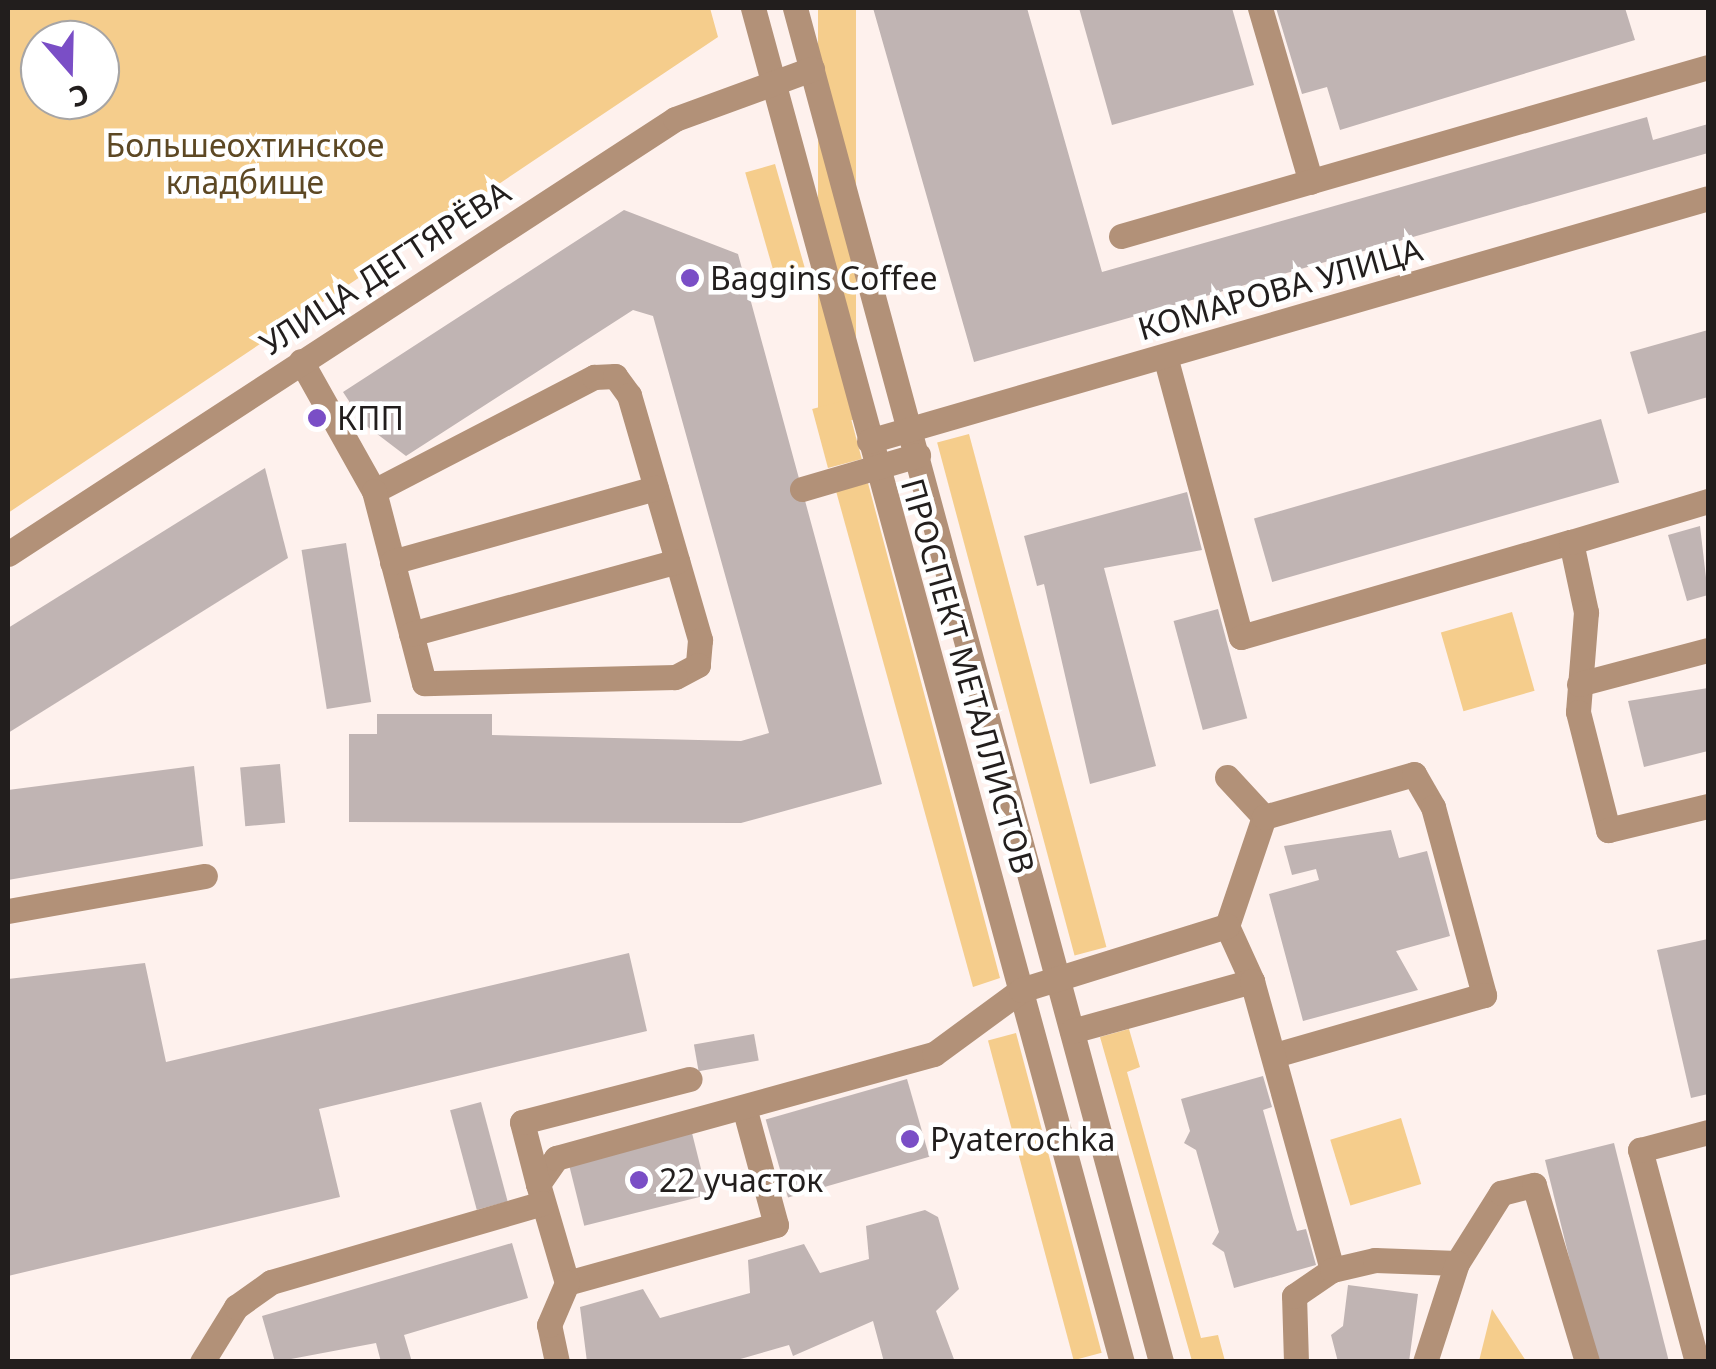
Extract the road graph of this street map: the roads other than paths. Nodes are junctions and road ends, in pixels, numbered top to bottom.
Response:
1 (753, 8) edge
2 (796, 8) edge
3 (1260, 8) edge
4 (1708, 66) edge
5 (812, 70) junction
6 (772, 80) junction
7 (1310, 182) junction
8 (1708, 198) edge
9 (1121, 236) dead end
10 (1164, 356) junction
11 (301, 361) junction
12 (911, 428) junction
13 (869, 441) junction
14 (918, 455) junction
15 (876, 467) junction
16 (656, 488) junction
17 (802, 489) dead end
18 (374, 492) junction
19 (1708, 501) edge
20 (1571, 542) junction
21 (8, 554) edge
22 (677, 561) junction
23 (392, 562) junction
24 (411, 634) junction
25 (1708, 650) edge
26 (1579, 684) junction
27 (1227, 777) dead end
28 (1708, 806) edge
29 (1264, 817) junction
30 (205, 876) dead end
31 (8, 911) edge
32 (1228, 926) junction
33 (1058, 979) junction
34 (1252, 981) junction
35 (1021, 990) junction
36 (1072, 1031) junction
37 (1278, 1054) junction
38 (690, 1078) dead end
39 (744, 1108) junction
40 (1708, 1132) edge
41 (540, 1193) junction
42 (1457, 1263) junction
43 (1332, 1270) junction
44 (566, 1283) junction
45 (202, 1362) edge
46 (557, 1362) edge
47 (1122, 1362) edge
48 (1162, 1362) edge
49 (1296, 1362) edge
50 (1425, 1362) edge
51 (1587, 1362) edge
52 (1697, 1362) edge

1 - 6 street, ПРОСПЕКТ МЕТАЛЛИСТОВ
2 - 5 street, ПРОСПЕКТ МЕТАЛЛИСТОВ
3 - 7 street
4 - 7 street
5 - 6 street, УЛИЦА ДЕГТЯРЁВА
5 - 12 street, ПРОСПЕКТ МЕТАЛЛИСТОВ
6 - 11 street, УЛИЦА ДЕГТЯРЁВА
6 - 13 street, ПРОСПЕКТ МЕТАЛЛИСТОВ
7 - 9 street
8 - 10 street, КОМАРОВА УЛИЦА
10 - 12 street, КОМАРОВА УЛИЦА
10 - 20 street
11 - 18 street
11 - 21 street, УЛИЦА ДЕГТЯРЁВА
12 - 13 street, КОМАРОВА УЛИЦА
12 - 14 street, ПРОСПЕКТ МЕТАЛЛИСТОВ
13 - 15 street, ПРОСПЕКТ МЕТАЛЛИСТОВ
14 - 15 street
14 - 33 street, ПРОСПЕКТ МЕТАЛЛИСТОВ
15 - 17 street
15 - 35 street, ПРОСПЕКТ МЕТАЛЛИСТОВ
16 - 18 street
16 - 22 street
16 - 23 street
18 - 23 street
19 - 20 street
20 - 26 street
22 - 24 street
22 - 24 street
23 - 24 street
25 - 26 street
26 - 28 street
27 - 29 street
29 - 32 street
29 - 37 street
30 - 31 street
32 - 33 street
32 - 34 street
33 - 35 street
33 - 36 street, ПРОСПЕКТ МЕТАЛЛИСТОВ
34 - 36 street
34 - 37 street
35 - 39 street
35 - 47 street, ПРОСПЕКТ МЕТАЛЛИСТОВ
36 - 48 street, ПРОСПЕКТ МЕТАЛЛИСТОВ
37 - 43 street
38 - 41 street
39 - 41 street
39 - 44 street
40 - 52 street
41 - 44 street
41 - 45 street
42 - 43 street
42 - 50 street
42 - 51 street
43 - 49 street
44 - 46 street

